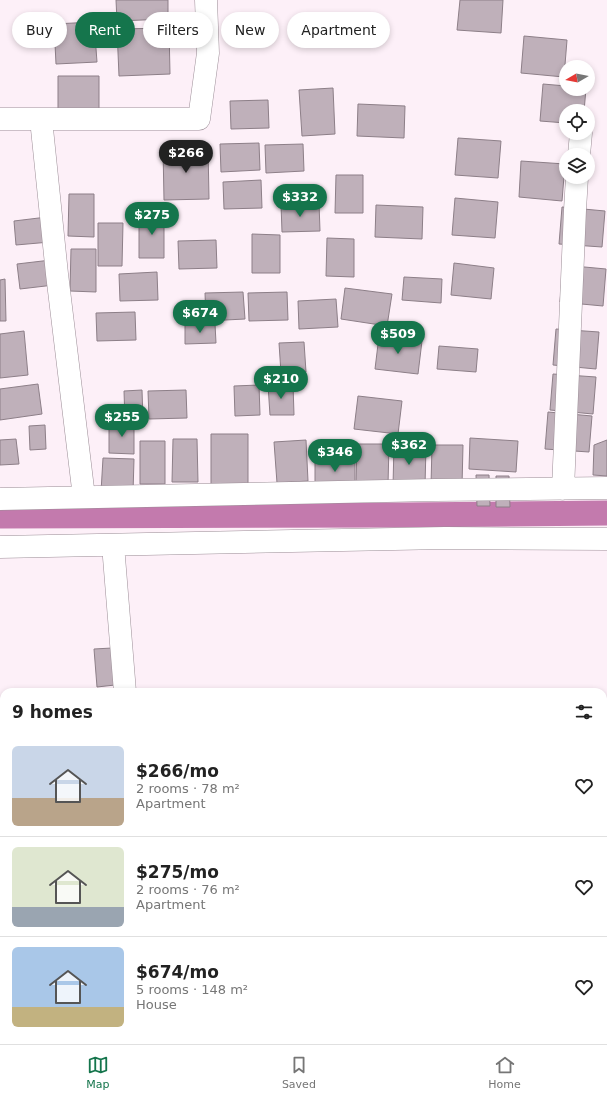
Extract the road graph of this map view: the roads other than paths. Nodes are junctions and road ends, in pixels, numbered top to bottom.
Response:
1 (206, 0) edge
2 (41, 119) junction
3 (0, 120) edge
4 (577, 184) edge
5 (607, 488) edge
6 (563, 489) junction
7 (84, 497) junction
8 (0, 499) edge
9 (607, 538) edge
10 (113, 545) junction
11 (0, 547) edge
12 (125, 688) edge

1 - 2 street
2 - 3 street
2 - 7 street
4 - 6 street
5 - 6 street
6 - 7 street
7 - 8 street
9 - 10 street
10 - 11 street
10 - 12 street

